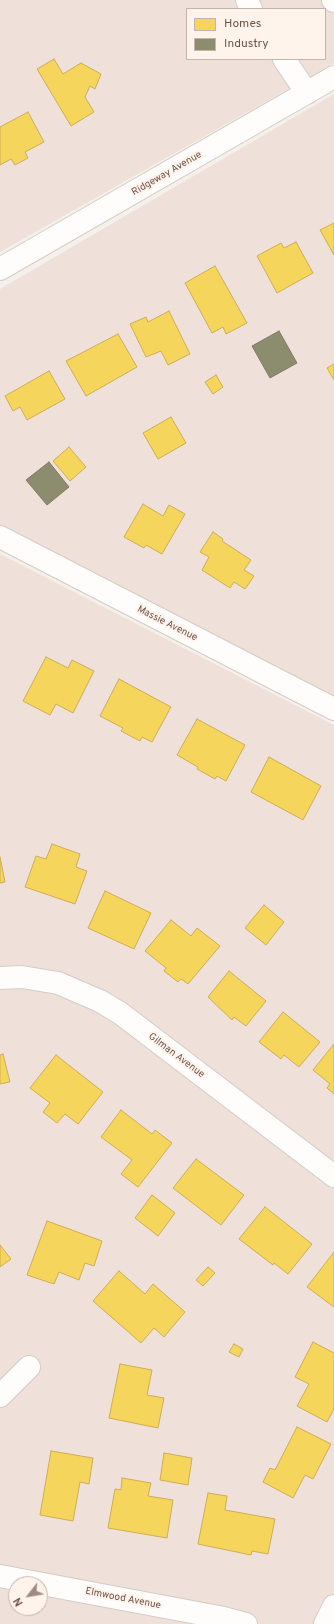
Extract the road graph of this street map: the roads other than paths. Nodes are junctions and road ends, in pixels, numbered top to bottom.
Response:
1 (285, 60) edge
2 (334, 77) edge
3 (307, 92) junction
4 (0, 269) edge
5 (0, 538) edge
6 (334, 709) edge
7 (0, 978) edge
8 (334, 1176) edge
9 (29, 1367) dead end
10 (0, 1396) edge
11 (0, 1576) edge
12 (334, 1606) edge
13 (246, 1624) edge
14 (326, 1624) edge

1 - 3 street
2 - 3 street, Ridgeway Avenue
3 - 4 street, Ridgeway Avenue
5 - 6 street, Massie Avenue
7 - 8 street, Gilman Avenue
9 - 10 street
11 - 13 street, Elmwood Avenue
12 - 14 street

